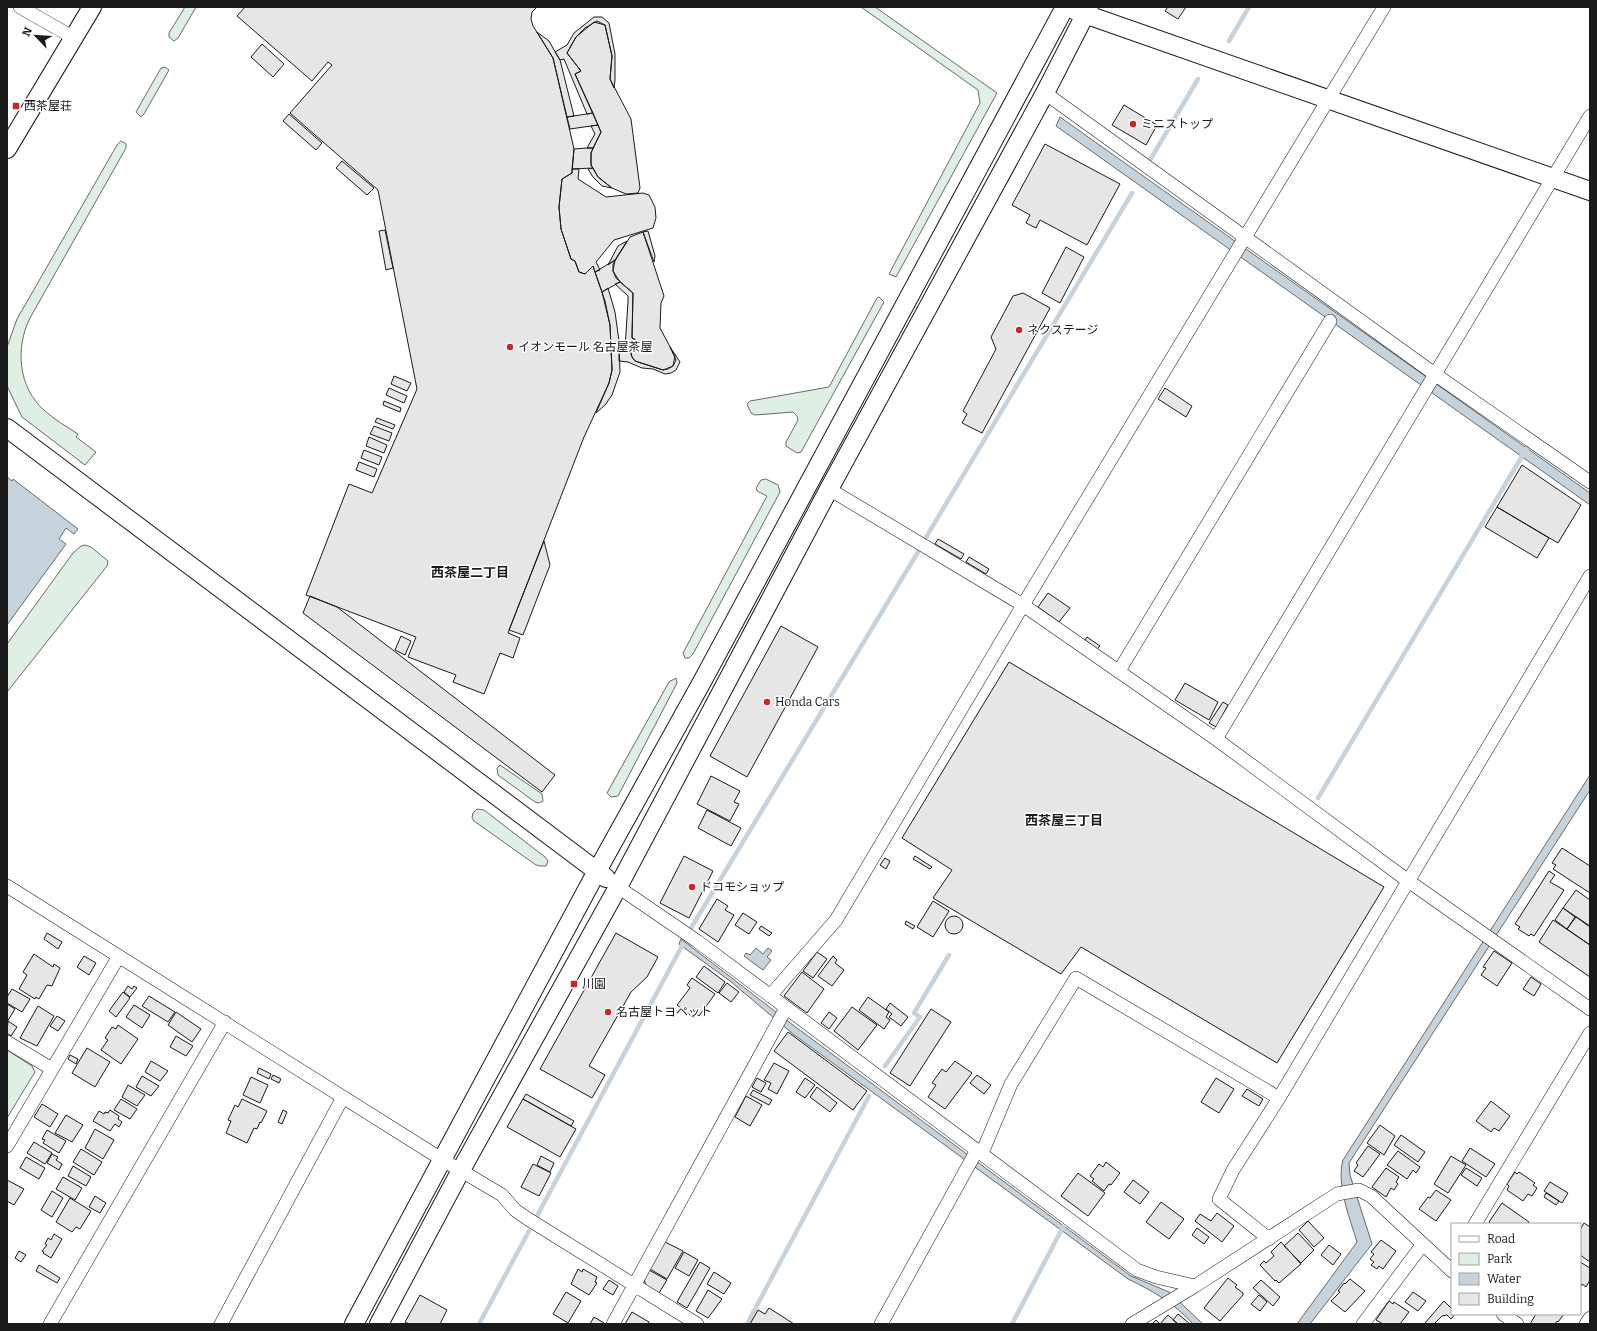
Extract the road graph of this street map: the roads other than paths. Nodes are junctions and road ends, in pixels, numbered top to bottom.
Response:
1 (20, 7) edge
2 (92, 7) edge
3 (1065, 7) edge
4 (1384, 7) edge
5 (1088, 11) edge
6 (74, 38) junction
7 (1045, 93) junction
8 (1328, 100) junction
9 (1590, 116) edge
10 (7, 149) edge
11 (1552, 178) junction
12 (1590, 191) edge
13 (1242, 239) junction
14 (1330, 321) dead end
15 (1435, 377) junction
16 (7, 428) edge
17 (1590, 482) edge
18 (829, 489) junction
19 (1590, 576) edge
20 (1023, 605) junction
21 (1119, 672) junction
22 (1216, 740) junction
23 (597, 871) junction
24 (1407, 880) junction
25 (7, 886) edge
26 (618, 887) junction
27 (119, 956) junction
28 (770, 996) junction
29 (1590, 1009) edge
30 (782, 1015) junction
31 (224, 1022) junction
32 (1590, 1033) edge
33 (7, 1042) edge
34 (52, 1069) junction
35 (343, 1097) junction
36 (1278, 1098) junction
37 (7, 1146) edge
38 (975, 1155) junction
39 (443, 1160) junction
40 (461, 1170) junction
41 (1476, 1223) edge
42 (1268, 1239) junction
43 (1423, 1244) junction
44 (1451, 1267) edge
45 (634, 1285) junction
46 (1195, 1286) junction
47 (1590, 1318) edge
48 (50, 1324) edge
49 (221, 1324) edge
50 (354, 1324) edge
51 (379, 1324) edge
52 (613, 1324) edge
53 (697, 1324) edge
54 (881, 1324) edge
55 (1132, 1324) edge
56 (1363, 1324) edge
57 (1586, 1324) edge

1 - 6 street
2 - 6 street
3 - 5 street
3 - 23 street
4 - 8 street
5 - 7 street
5 - 8 street
6 - 10 street
7 - 13 street
7 - 18 street
8 - 11 street
8 - 13 street
9 - 11 street
11 - 12 street
11 - 15 street
13 - 15 street
13 - 20 street
14 - 21 street
15 - 17 street
15 - 22 street
16 - 23 street
18 - 20 street
18 - 26 street
19 - 24 street
20 - 21 street
20 - 28 street
21 - 22 street
22 - 24 street
23 - 26 street
23 - 39 street
24 - 29 street
24 - 36 street
25 - 27 street
26 - 28 street
26 - 40 street
27 - 31 street
27 - 34 street
28 - 30 street
30 - 38 street
30 - 45 street
31 - 35 street
31 - 48 street
32 - 41 street
33 - 34 street
34 - 37 street
35 - 39 street
35 - 49 street
36 - 38 street
36 - 42 street
38 - 46 street
38 - 54 street
39 - 40 street
39 - 50 street
40 - 45 street
40 - 51 street
42 - 43 street
42 - 46 street
43 - 44 street
43 - 56 street
45 - 52 street
45 - 53 street
46 - 55 street
47 - 57 street

